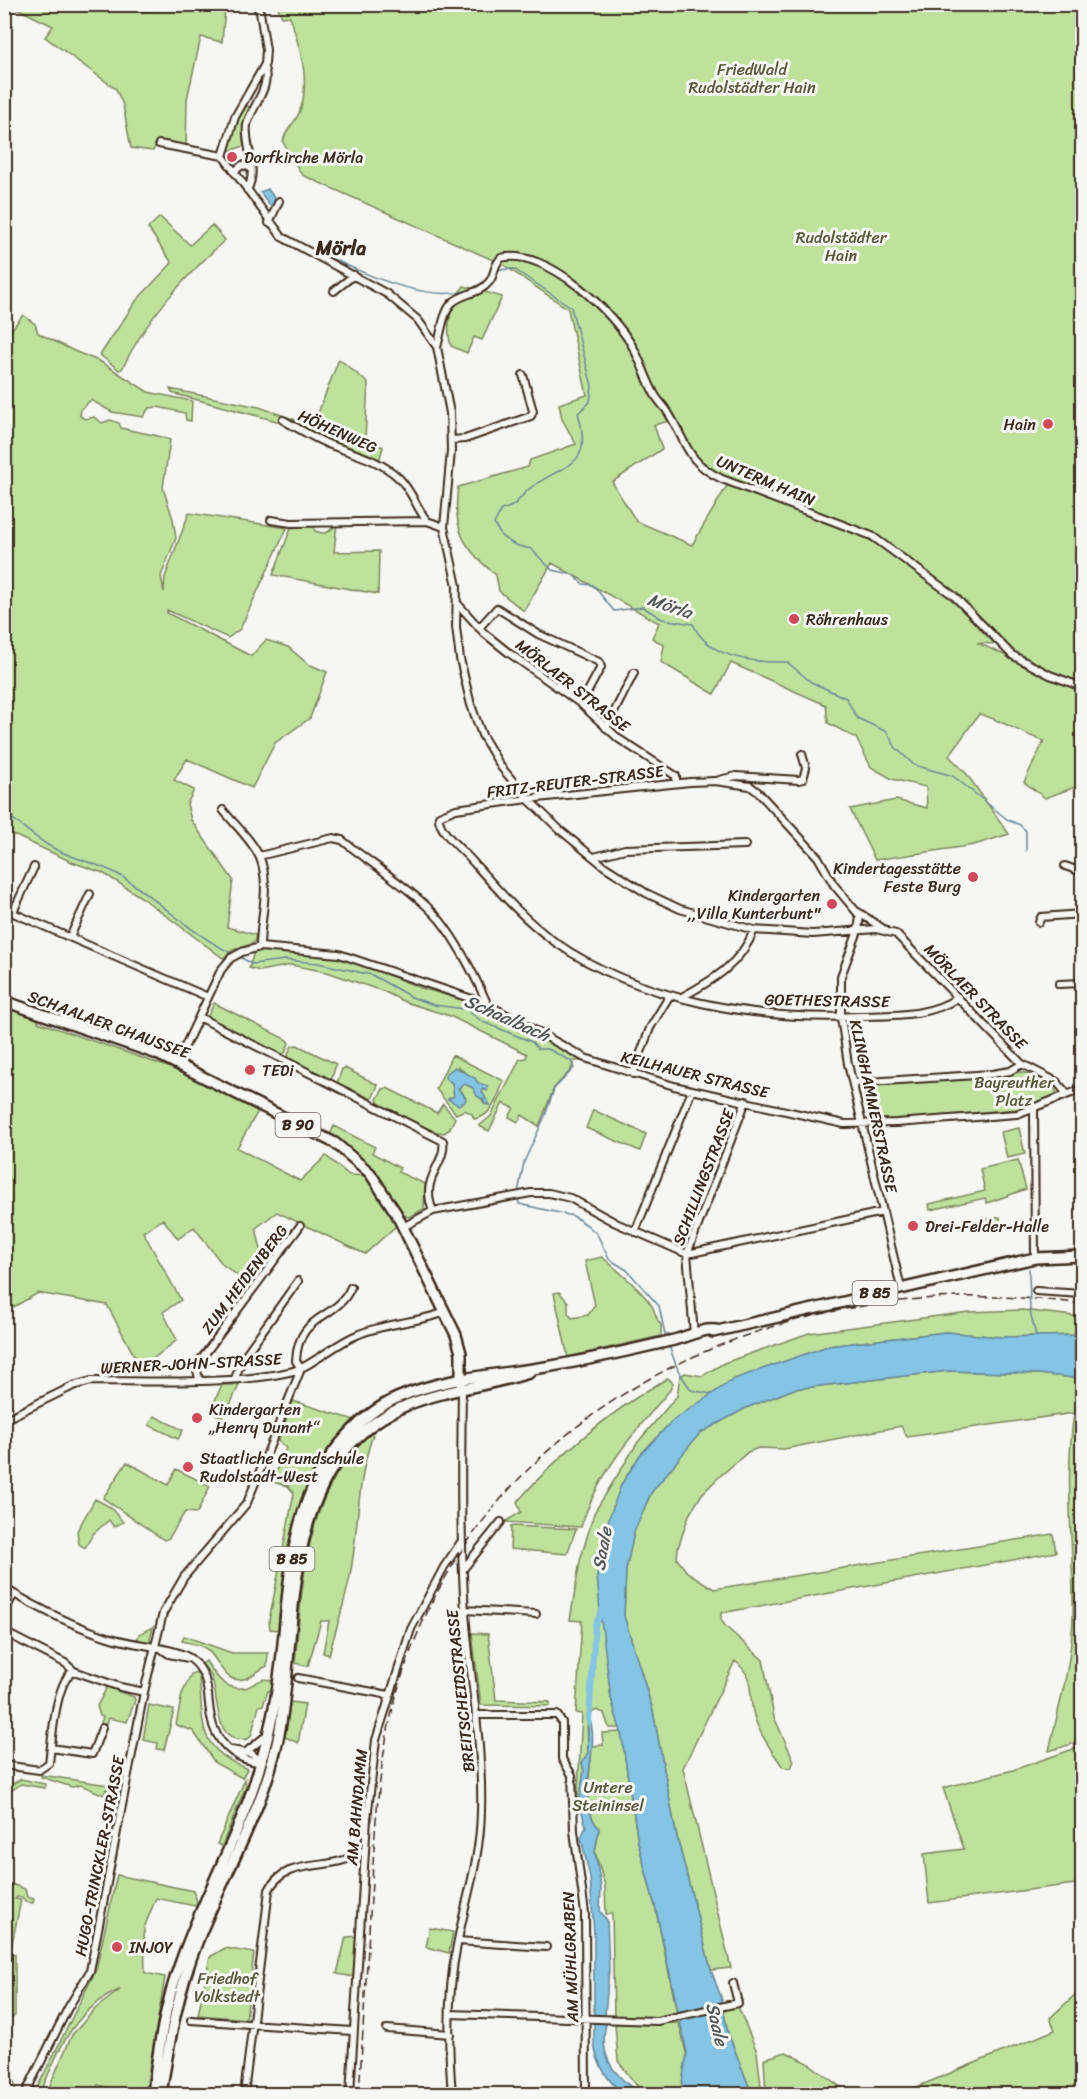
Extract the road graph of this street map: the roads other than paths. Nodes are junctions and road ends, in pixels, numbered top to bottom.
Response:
1 (255, 4) edge
2 (264, 68) junction
3 (243, 102) junction
4 (256, 105) junction
5 (159, 144) dead end
6 (223, 156) junction
7 (251, 168) junction
8 (234, 172) junction
9 (247, 190) junction
10 (279, 201) dead end
11 (269, 223) junction
12 (354, 275) junction
13 (334, 291) dead end
14 (437, 347) junction
15 (523, 375) dead end
16 (283, 420) dead end
17 (452, 440) junction
18 (271, 520) dead end
19 (427, 521) junction
20 (444, 527) junction
21 (457, 603) junction
22 (479, 628) junction
23 (634, 673) dead end
24 (1083, 687) edge
25 (581, 704) junction
26 (606, 728) junction
27 (802, 754) dead end
28 (715, 781) junction
29 (676, 783) junction
30 (528, 799) junction
31 (223, 810) dead end
32 (440, 816) joint
33 (741, 846) dead end
34 (259, 856) junction
35 (594, 857) junction
36 (1065, 866) dead end
37 (34, 867) dead end
38 (1083, 872) edge
39 (90, 894) dead end
40 (4, 909) edge
41 (13, 912) junction
42 (858, 912) junction
43 (1083, 914) edge
44 (1039, 922) dead end
45 (754, 930) junction
46 (885, 930) junction
47 (858, 931) junction
48 (70, 937) junction
49 (260, 947) junction
50 (1083, 983) edge
51 (1059, 984) dead end
52 (670, 995) junction
53 (208, 997) junction
54 (682, 997) junction
55 (957, 997) junction
56 (4, 1001) edge
57 (487, 1004) junction
58 (199, 1017) junction
59 (841, 1017) junction
60 (177, 1063) junction
61 (1022, 1064) junction
62 (633, 1074) junction
63 (853, 1083) junction
64 (1083, 1089) edge
65 (692, 1090) junction
66 (1067, 1094) junction
67 (746, 1101) junction
68 (1034, 1109) junction
69 (864, 1125) junction
70 (434, 1211) junction
71 (883, 1212) junction
72 (300, 1226) dead end
73 (403, 1227) junction
74 (635, 1232) junction
75 (687, 1254) junction
76 (1083, 1256) edge
77 (1035, 1257) junction
78 (298, 1281) dead end
79 (351, 1287) dead end
80 (901, 1288) junction
81 (1036, 1291) dead end
82 (1083, 1294) edge
83 (446, 1312) junction
84 (694, 1335) junction
85 (545, 1367) junction
86 (301, 1369) junction
87 (235, 1378) junction
88 (461, 1378) junction
89 (199, 1379) junction
90 (462, 1389) junction
91 (4, 1420) edge
92 (501, 1522) dead end
93 (462, 1541) junction
94 (464, 1569) junction
95 (4, 1588) edge
96 (14, 1594) junction
97 (465, 1610) junction
98 (4, 1613) edge
99 (536, 1614) dead end
100 (4, 1632) edge
101 (153, 1648) junction
102 (74, 1671) junction
103 (298, 1678) dead end
104 (144, 1692) junction
105 (389, 1695) junction
106 (478, 1715) junction
107 (102, 1728) dead end
108 (268, 1733) junction
109 (51, 1748) junction
110 (229, 1749) junction
111 (245, 1752) junction
112 (274, 1755) junction
113 (261, 1762) junction
114 (4, 1765) edge
115 (269, 1772) junction
116 (365, 1850) junction
117 (458, 1941) junction
118 (546, 1947) dead end
119 (733, 1983) dead end
120 (450, 2014) junction
121 (191, 2020) dead end
122 (590, 2020) junction
123 (252, 2024) junction
124 (387, 2029) dead end
125 (352, 2031) junction
126 (450, 2034) junction
127 (27, 2090) dead end
128 (153, 2094) edge
129 (161, 2094) edge
130 (244, 2094) edge
131 (350, 2094) edge
132 (452, 2094) edge
133 (586, 2094) edge

1 - 2 street
2 - 3 street
2 - 4 street
3 - 4 street
3 - 6 street
4 - 7 street
5 - 6 street
6 - 8 street
7 - 8 street
7 - 9 street
8 - 9 street
9 - 11 street
10 - 11 street
11 - 12 street
12 - 13 street
12 - 14 street
14 - 17 street
14 - 24 street, UNTERM HAIN
15 - 17 street
16 - 19 street, HÖHENWEG
17 - 20 street
18 - 19 street
19 - 20 street
20 - 21 street
21 - 22 street, MÖRLAER STRASSE
21 - 30 street
22 - 25 street, MÖRLAER STRASSE
22 - 25 street
23 - 26 street
25 - 26 street, MÖRLAER STRASSE
26 - 29 street, MÖRLAER STRASSE
27 - 28 street
28 - 29 street, FRITZ-REUTER-STRASSE
28 - 42 street
29 - 30 street, FRITZ-REUTER-STRASSE
30 - 32 street, FRITZ-REUTER-STRASSE
30 - 35 street
31 - 34 street
32 - 52 street, GOETHESTRASSE
33 - 35 street
34 - 49 street
34 - 57 street
35 - 45 street
36 - 38 street
37 - 41 street
39 - 48 street
40 - 41 street
41 - 48 street
42 - 46 street
42 - 47 street
43 - 44 street
45 - 47 street
45 - 54 street
46 - 47 street
46 - 55 street, MÖRLAER STRASSE
47 - 59 street, KLINGHAMMERSTRASSE
48 - 53 street
49 - 53 street, KEILHAUER STRASSE
49 - 57 street, KEILHAUER STRASSE
50 - 51 street
52 - 54 street, GOETHESTRASSE
52 - 62 street
53 - 58 street, KEILHAUER STRASSE
54 - 59 street, GOETHESTRASSE
55 - 59 street, GOETHESTRASSE
55 - 61 street, MÖRLAER STRASSE
56 - 60 main road, SCHAALAER CHAUSSEE / B 90
57 - 62 street, KEILHAUER STRASSE
58 - 60 street, KEILHAUER STRASSE
58 - 70 street
59 - 63 street, KLINGHAMMERSTRASSE
60 - 73 main road, SCHAALAER CHAUSSEE / B 90
61 - 63 street
61 - 66 street, MÖRLAER STRASSE
62 - 65 street, KEILHAUER STRASSE
63 - 69 street, KLINGHAMMERSTRASSE
64 - 66 street
65 - 67 street, KEILHAUER STRASSE
65 - 74 street
66 - 68 street
67 - 69 street, KEILHAUER STRASSE
67 - 75 street, SCHILLINGSTRASSE
68 - 69 street
68 - 77 street
69 - 71 street, KLINGHAMMERSTRASSE
70 - 73 street
70 - 74 street
71 - 75 street
71 - 80 street, KLINGHAMMERSTRASSE
72 - 89 street, ZUM HEIDENBERG
73 - 83 main road, SCHAALAER CHAUSSEE / B 90
74 - 75 street
75 - 84 street, SCHILLINGSTRASSE
76 - 77 main road, B 85
77 - 80 main road, B 85
78 - 87 street
79 - 86 street
80 - 84 main road, B 85
81 - 82 street
83 - 86 street, WERNER-JOHN-STRASSE
83 - 88 main road, SCHAALAER CHAUSSEE / B 90
84 - 85 main road, B 85
85 - 88 main road, B 85
85 - 90 main road, B 85
86 - 87 street, WERNER-JOHN-STRASSE
86 - 101 street, HUGO-TRINCKLER-STRASSE
87 - 89 street, WERNER-JOHN-STRASSE
88 - 90 main road, SCHAALAER CHAUSSEE / B 90
88 - 108 main road, B 85
89 - 91 street, WERNER-JOHN-STRASSE
90 - 93 street, BREITSCHEIDSTRASSE
90 - 112 main road, B 85
92 - 94 street
93 - 94 street, BREITSCHEIDSTRASSE
93 - 105 street, AM BAHNDAMM
94 - 97 street, BREITSCHEIDSTRASSE
95 - 96 street
96 - 98 street
96 - 101 street
97 - 99 street
97 - 106 street, BREITSCHEIDSTRASSE
100 - 102 street
101 - 104 street, HUGO-TRINCKLER-STRASSE
101 - 110 street
102 - 104 street
102 - 109 street
103 - 105 street
104 - 127 street, HUGO-TRINCKLER-STRASSE
105 - 116 street, AM BAHNDAMM
106 - 117 street, BREITSCHEIDSTRASSE
106 - 122 street, AM MÜHLGRABEN
107 - 109 street
108 - 111 street
108 - 113 main road, B 85
109 - 114 street
110 - 111 street
110 - 113 street
111 - 113 street
112 - 113 main road
112 - 115 main road, B 85
113 - 115 main road
113 - 128 main road, B 85
115 - 129 main road, B 85
116 - 123 street
116 - 125 street, AM BAHNDAMM
117 - 118 street
117 - 120 street, BREITSCHEIDSTRASSE
119 - 122 street
120 - 122 street
120 - 126 street, BREITSCHEIDSTRASSE
121 - 123 street
122 - 133 street, AM MÜHLGRABEN
123 - 125 street
123 - 130 street
124 - 126 street
125 - 131 street, AM BAHNDAMM
126 - 132 street, BREITSCHEIDSTRASSE

